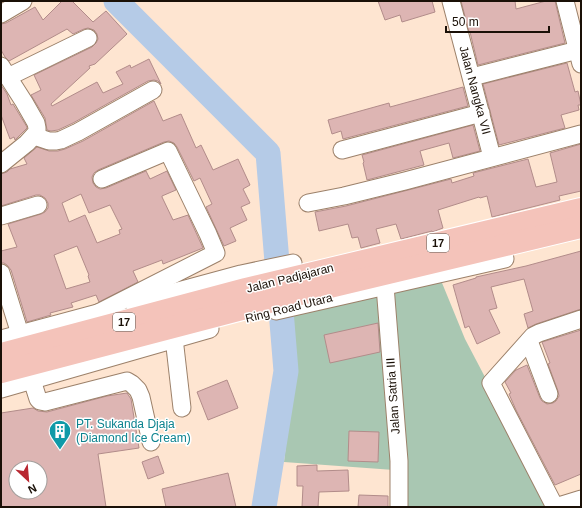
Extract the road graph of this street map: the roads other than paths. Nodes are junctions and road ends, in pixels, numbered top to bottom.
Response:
1 (23, 1) edge
2 (451, 1) edge
3 (565, 1) edge
4 (1, 14) edge
5 (88, 38) dead end
6 (579, 57) edge
7 (4, 71) edge
8 (472, 77) junction
9 (153, 90) dead end
10 (481, 113) junction
11 (581, 134) edge
12 (34, 136) junction
13 (342, 150) dead end
14 (492, 157) junction
15 (1, 164) edge
16 (102, 179) dead end
17 (581, 198) edge
18 (308, 203) dead end
19 (38, 204) dead end
20 (581, 209) edge
21 (1, 216) edge
22 (581, 227) edge
23 (581, 241) edge
24 (504, 252) junction
25 (1, 273) edge
26 (298, 285) junction
27 (385, 286) junction
28 (247, 297) junction
29 (98, 313) junction
30 (581, 319) edge
31 (20, 334) junction
32 (174, 338) junction
33 (1, 339) edge
34 (529, 341) junction
35 (103, 352) junction
36 (1, 354) edge
37 (1, 372) edge
38 (32, 380) junction
39 (1, 389) edge
40 (549, 394) dead end
41 (182, 408) dead end
42 (151, 442) dead end
43 (581, 499) edge
44 (399, 507) edge

1 - 4 street
2 - 8 street, Jalan Nangka VII
3 - 6 street
5 - 7 street
6 - 8 street
7 - 12 street
8 - 10 street, Jalan Nangka VII
9 - 12 street
10 - 13 street
10 - 14 street, Jalan Nangka VII
11 - 14 street
12 - 15 street
14 - 18 street
16 - 29 street
17 - 26 highway, Ring Road Utara
19 - 21 street
20 - 26 highway, Jalan Padjajaran / 17
22 - 24 highway, Jalan Padjajaran / 17
23 - 24 highway, Ring Road Utara
24 - 26 highway, Jalan Padjajaran / 17
24 - 27 street, Ring Road Utara
25 - 31 street
26 - 27 street, Ring Road Utara
26 - 28 highway, Jalan Padjajaran / 17
26 - 28 street, Ring Road Utara
27 - 44 street, Jalan Satria III
28 - 29 street, Ring Road Utara
28 - 32 street, Ring Road Utara
28 - 35 highway, Jalan Padjajaran / 17
28 - 36 highway, Jalan Padjajaran / 17
29 - 31 street, Ring Road Utara
30 - 34 street
31 - 33 street, Ring Road Utara
32 - 35 street, Ring Road Utara
32 - 41 street
34 - 40 street
34 - 43 street
35 - 37 highway, Jalan Padjajaran / 17
35 - 38 street, Ring Road Utara
38 - 39 street, Ring Road Utara
38 - 42 street

